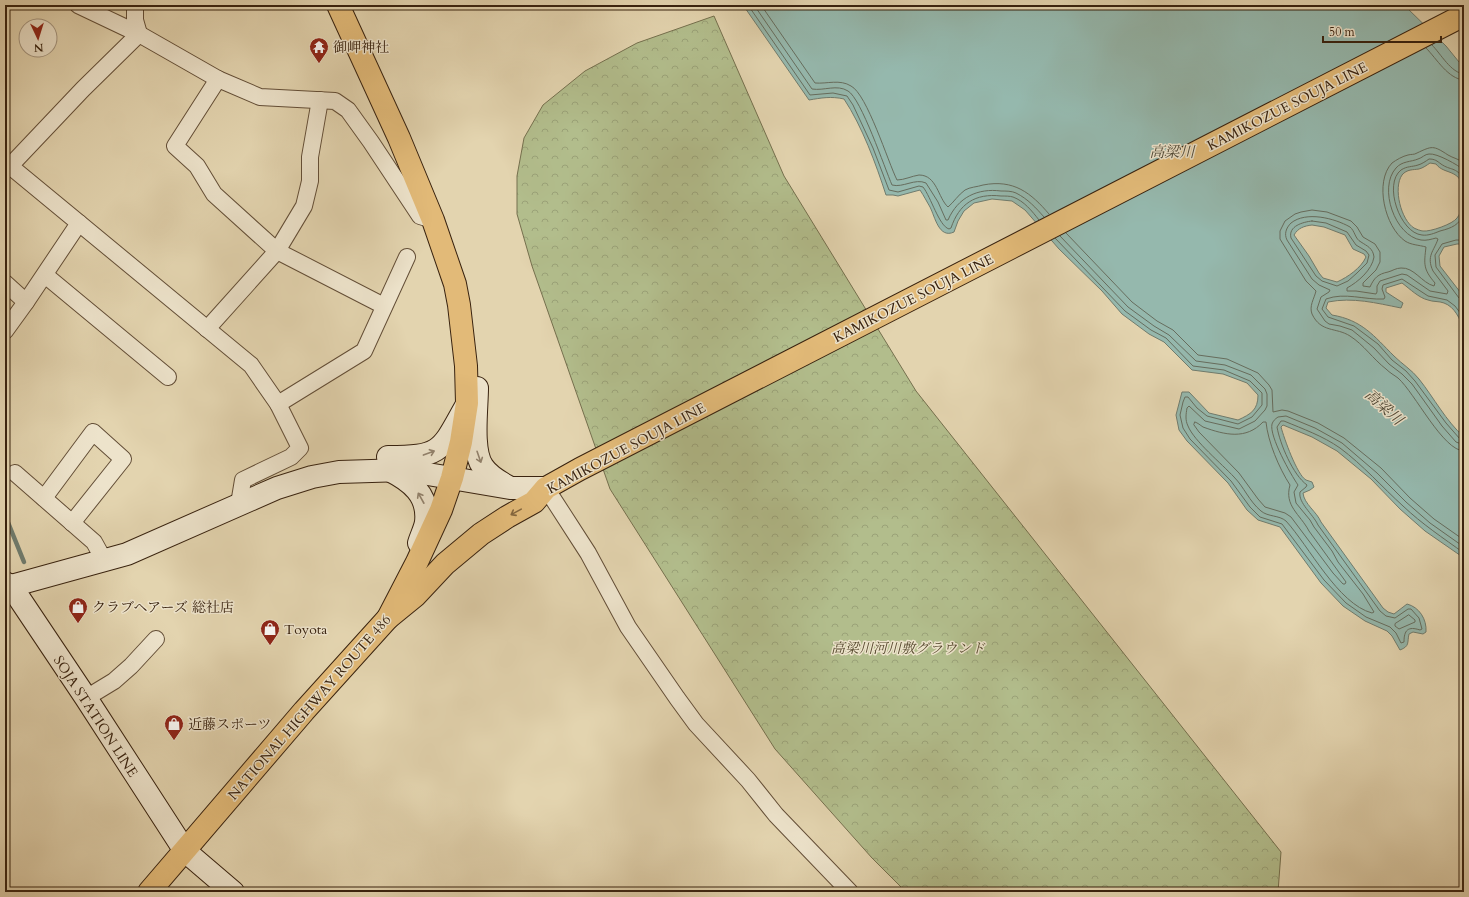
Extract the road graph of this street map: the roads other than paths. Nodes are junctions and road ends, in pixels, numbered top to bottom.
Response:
1 (78, 5) edge
2 (135, 5) edge
3 (338, 5) edge
4 (1464, 15) edge
5 (139, 34) junction
6 (218, 79) junction
7 (320, 100) junction
8 (8, 164) edge
9 (433, 220) junction
10 (79, 223) junction
11 (278, 251) junction
12 (407, 257) dead end
13 (45, 274) junction
14 (5, 282) edge
15 (26, 302) junction
16 (384, 306) junction
17 (207, 329) junction
18 (5, 331) edge
19 (466, 366) junction
20 (168, 377) dead end
21 (468, 403) junction
22 (278, 404) junction
23 (387, 470) junction
24 (340, 472) junction
25 (15, 473) dead end
26 (452, 478) junction
27 (510, 488) junction
28 (546, 488) junction
29 (44, 498) junction
30 (239, 504) junction
31 (72, 523) junction
32 (104, 560) junction
33 (417, 562) junction
34 (7, 586) edge
35 (388, 618) junction
36 (156, 639) dead end
37 (86, 698) junction
38 (185, 851) junction
39 (149, 892) edge
40 (233, 892) edge
41 (850, 892) edge

1 - 5 street
2 - 5 street
3 - 9 main road, NATIONAL HIGHWAY ROUTE 486
4 - 28 main road, KAMIKOZUE SOUJA LINE
5 - 6 street
5 - 8 street
6 - 7 street
6 - 11 street
7 - 9 street
7 - 11 street
8 - 10 street
9 - 19 main road, NATIONAL HIGHWAY ROUTE 486
10 - 13 street
10 - 17 street
11 - 16 street
11 - 17 street
12 - 16 street
13 - 15 street
13 - 20 street
14 - 15 street
15 - 18 street
16 - 22 street
17 - 22 street
19 - 21 main road, NATIONAL HIGHWAY ROUTE 486
19 -> 27 street
24 -> 21 street
21 - 26 main road, NATIONAL HIGHWAY ROUTE 486
22 - 30 street
23 - 24 street
23 - 26 street
33 -> 23 street
24 - 30 street
25 - 29 street
26 - 27 street
26 - 33 main road, NATIONAL HIGHWAY ROUTE 486
27 - 28 street
28 -> 35 main road, KAMIKOZUE SOUJA LINE
28 - 41 street
29 - 31 street
29 - 31 street
30 - 32 street
31 - 32 street
32 - 34 street
33 - 35 main road, NATIONAL HIGHWAY ROUTE 486
34 - 37 street, SOJA STATION LINE
35 - 38 main road, NATIONAL HIGHWAY ROUTE 486
36 - 37 street
37 - 38 street, SOJA STATION LINE
38 - 39 main road, NATIONAL HIGHWAY ROUTE 486
38 - 40 street, SOJA STATION LINE

